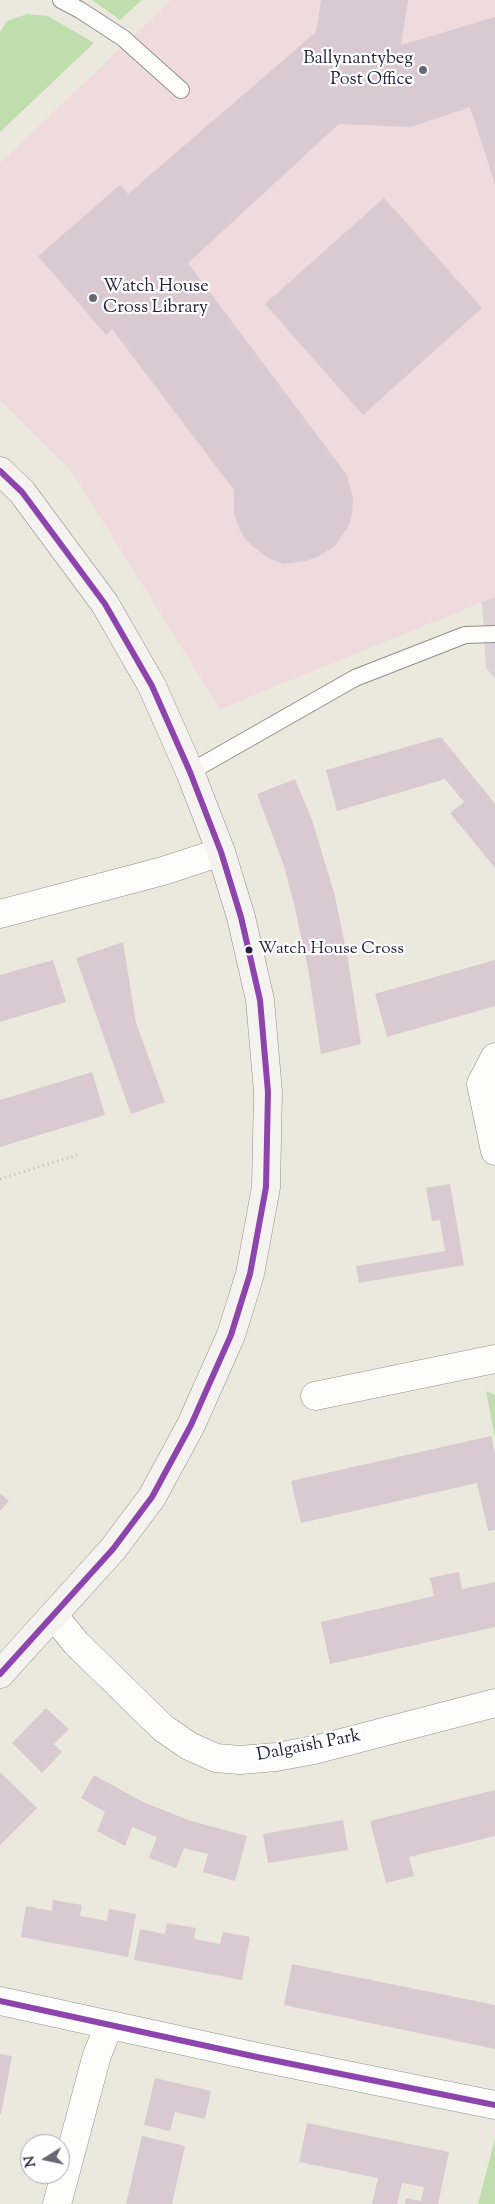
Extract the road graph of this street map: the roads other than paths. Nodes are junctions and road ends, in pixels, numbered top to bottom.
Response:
1 (61, 0) edge
2 (181, 90) dead end
3 (0, 471) edge
4 (495, 634) edge
5 (190, 772) junction
6 (221, 852) junction
7 (0, 914) edge
8 (495, 1057) edge
9 (495, 1151) edge
10 (495, 1358) edge
11 (315, 1396) dead end
12 (54, 1616) junction
13 (0, 1674) edge
14 (495, 1703) edge
15 (0, 2001) edge
16 (109, 2026) junction
17 (495, 2105) edge
18 (57, 2204) edge

1 - 2 lane
3 - 5 street
4 - 5 lane
5 - 6 street
6 - 7 street
6 - 12 street
8 - 9 street
10 - 11 street
12 - 13 street
12 - 14 street, Dalgaish Park
15 - 16 street
16 - 17 street
16 - 18 street

